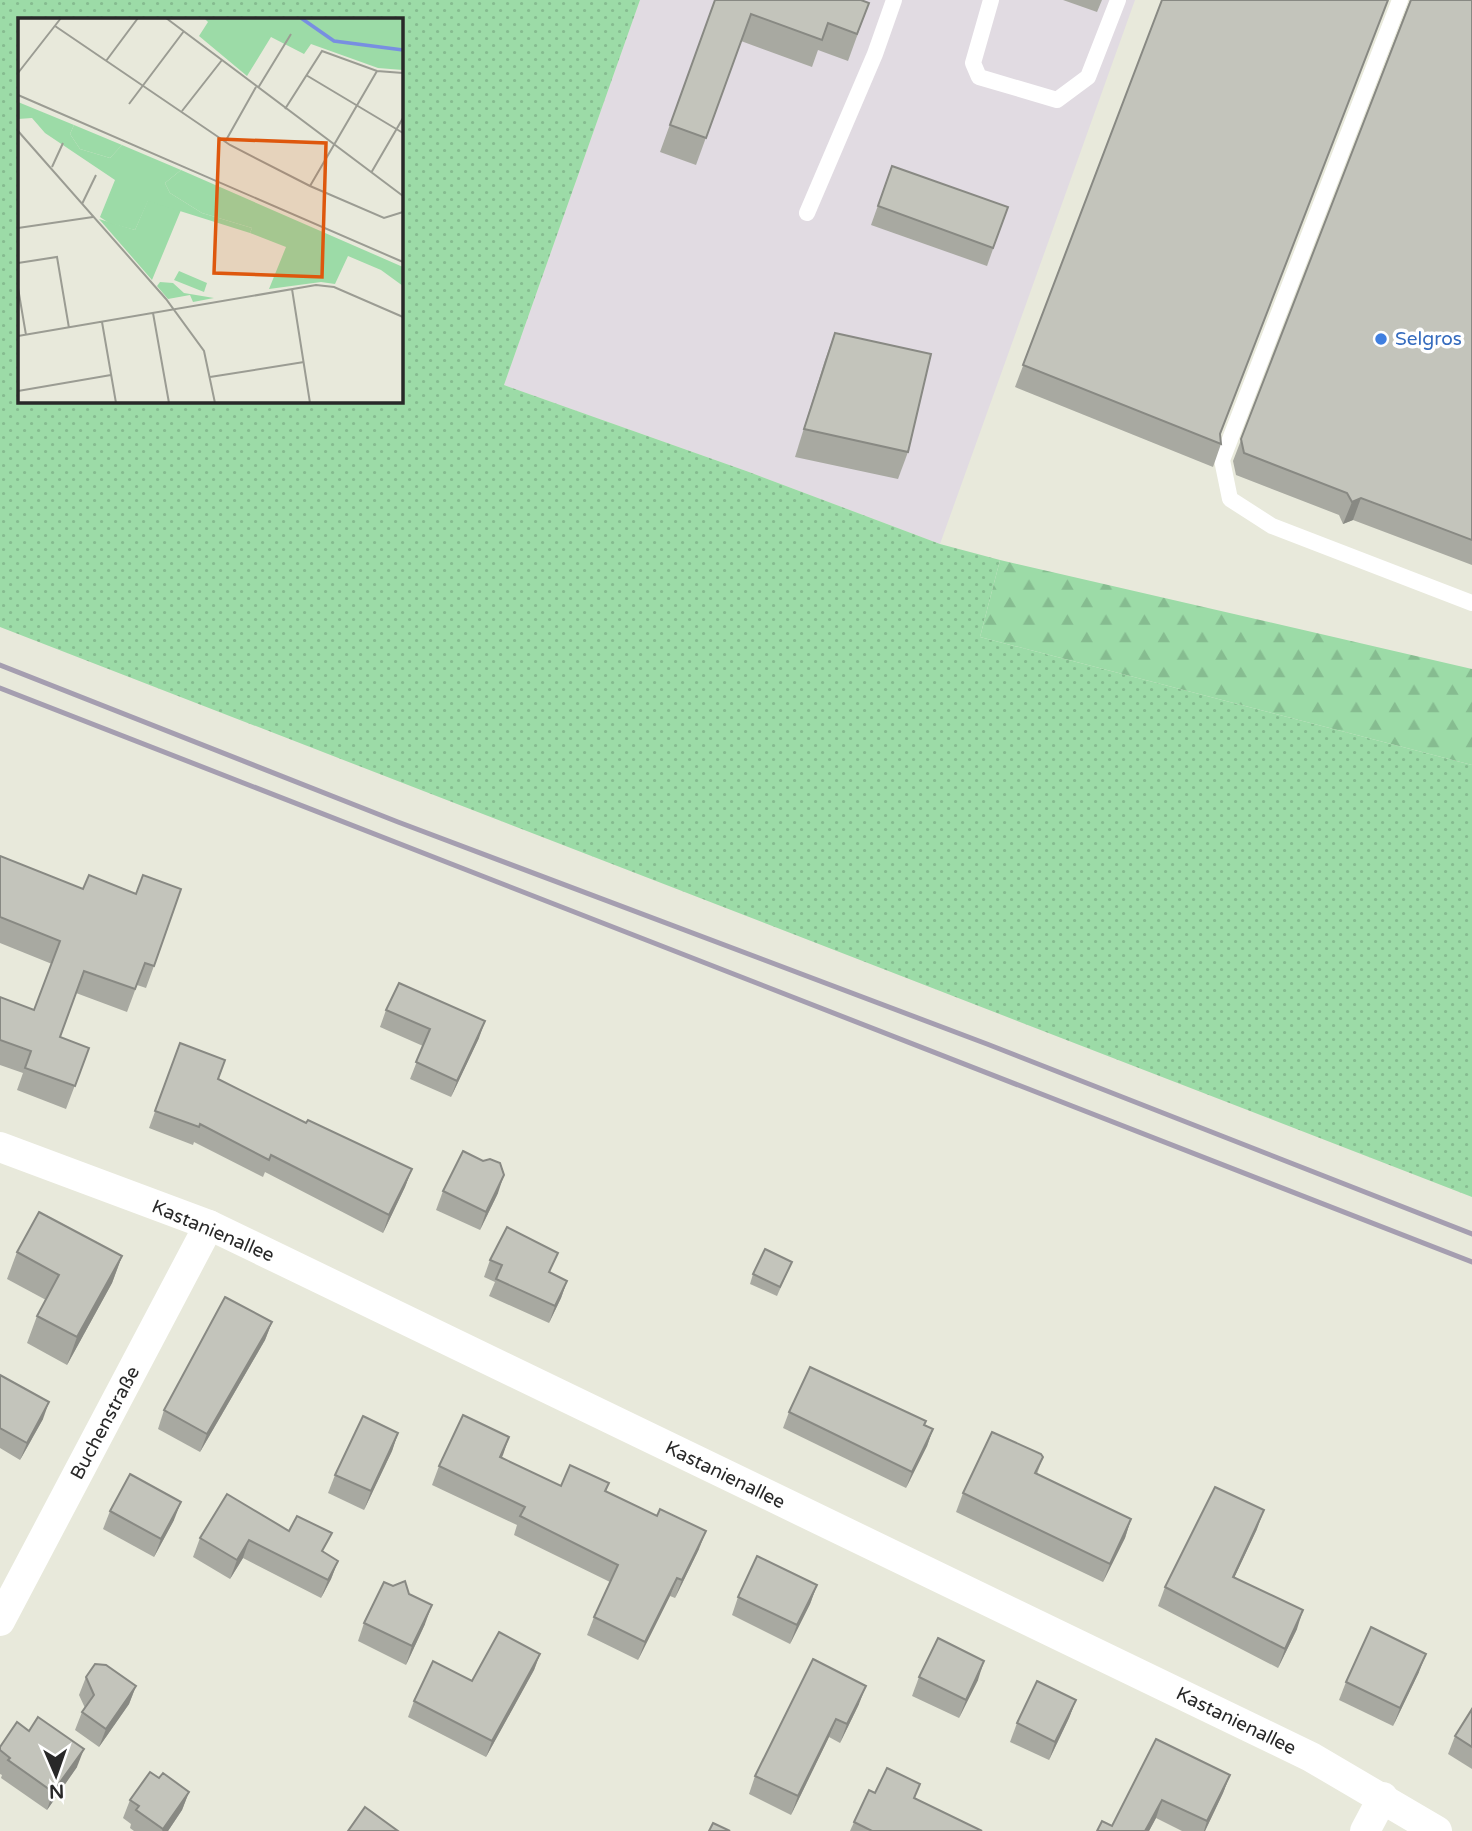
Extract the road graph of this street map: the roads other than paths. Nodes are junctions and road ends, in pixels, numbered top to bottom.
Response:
1 (894, 0) edge
2 (991, 0) edge
3 (1118, 0) edge
4 (1400, 0) edge
5 (807, 213) dead end
6 (1472, 603) edge
7 (0, 1147) edge
8 (209, 1225) junction
9 (0, 1621) edge
10 (1383, 1797) junction
11 (1366, 1831) edge
12 (1437, 1831) edge

1 - 5 lane
2 - 3 lane
4 - 6 lane
7 - 8 street, Kastanienallee
8 - 9 street, Buchenstraße
8 - 10 street, Kastanienallee
10 - 11 street
10 - 12 street, Kastanienallee

